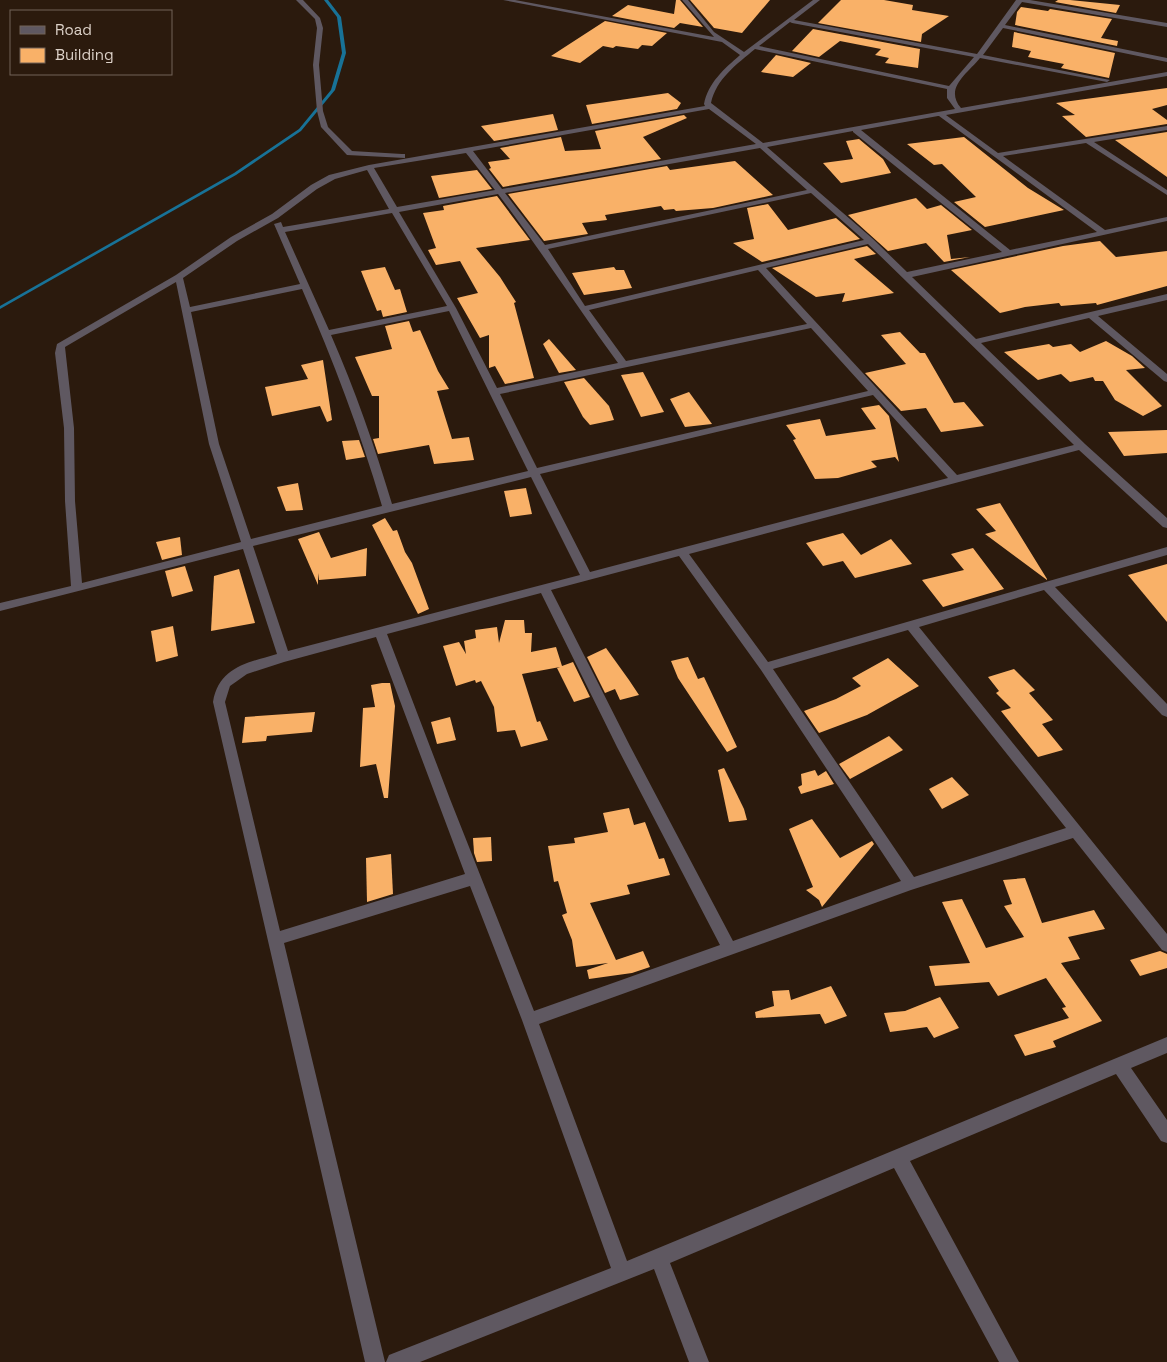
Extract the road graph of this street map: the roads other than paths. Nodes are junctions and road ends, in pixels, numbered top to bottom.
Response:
1 (299, 0) edge
2 (506, 0) edge
3 (685, 0) edge
4 (818, 0) edge
5 (1020, 0) edge
6 (792, 21) junction
7 (1167, 25) edge
8 (1001, 26) junction
9 (724, 41) junction
10 (754, 47) junction
11 (744, 55) junction
12 (979, 55) junction
13 (1167, 60) edge
14 (1167, 74) edge
15 (1115, 82) junction
16 (952, 88) junction
17 (710, 107) junction
18 (960, 111) junction
19 (940, 115) junction
20 (1166, 128) edge
21 (856, 130) junction
22 (1088, 141) junction
23 (760, 144) junction
24 (468, 150) junction
25 (997, 156) junction
26 (424, 157) junction
27 (368, 167) junction
28 (812, 191) junction
29 (500, 192) junction
30 (1167, 193) edge
31 (396, 211) junction
32 (274, 216) junction
33 (1167, 219) edge
34 (281, 230) junction
35 (1103, 232) junction
36 (870, 241) junction
37 (543, 248) junction
38 (1008, 253) junction
39 (759, 266) junction
40 (907, 275) junction
41 (178, 277) junction
42 (304, 286) junction
43 (1167, 297) edge
44 (452, 308) junction
45 (583, 309) junction
46 (185, 311) junction
47 (1090, 314) junction
48 (814, 325) junction
49 (325, 334) junction
50 (975, 342) junction
51 (624, 365) junction
52 (1167, 379) edge
53 (494, 392) junction
54 (875, 392) junction
55 (1081, 446) junction
56 (534, 473) junction
57 (954, 478) junction
58 (388, 508) junction
59 (1167, 524) edge
60 (246, 543) junction
61 (681, 551) junction
62 (1167, 551) edge
63 (586, 576) junction
64 (1047, 586) junction
65 (544, 587) junction
66 (77, 588) junction
67 (0, 607) edge
68 (911, 625) junction
69 (380, 631) junction
70 (284, 657) junction
71 (765, 667) junction
72 (1167, 712) edge
73 (1076, 831) junction
74 (474, 878) junction
75 (911, 884) junction
76 (275, 939) junction
77 (1167, 945) edge
78 (729, 948) junction
79 (530, 1020) junction
80 (1167, 1045) edge
81 (1120, 1064) junction
82 (1167, 1135) edge
83 (898, 1156) junction
84 (659, 1258) junction
85 (622, 1272) junction
86 (375, 1362) edge
87 (396, 1362) edge
88 (699, 1362) edge
89 (1010, 1362) edge

1 - 26 street
2 - 9 street
3 - 9 street
4 - 6 street
5 - 7 street
5 - 8 street
6 - 10 street
6 - 12 street
8 - 12 street
8 - 13 street
9 - 11 street
10 - 11 street
10 - 16 street
11 - 17 street
12 - 15 street
12 - 16 street
14 - 15 street
15 - 18 street
16 - 18 street
17 - 23 street
17 - 24 street
18 - 19 street
19 - 21 street
19 - 25 street
20 - 22 street
21 - 23 street
21 - 38 street
22 - 25 street
22 - 30 street
23 - 28 street
23 - 29 street
24 - 26 street
24 - 29 street
25 - 35 street
26 - 27 street
27 - 31 street
27 - 32 street
28 - 36 street
28 - 37 street
29 - 31 street
29 - 37 street
31 - 34 street
31 - 44 street
32 - 34 street
32 - 41 street
33 - 35 street
34 - 42 street
35 - 38 street
36 - 39 street
36 - 40 street
37 - 45 street
38 - 40 street
39 - 45 street
39 - 48 street
40 - 50 street
41 - 46 street
41 - 66 street
42 - 46 street
42 - 49 street
43 - 47 street
44 - 49 street
44 - 53 street
45 - 51 street
46 - 60 street
47 - 50 street
47 - 52 street
48 - 51 street
48 - 54 street
49 - 58 street
50 - 55 street
51 - 53 street
53 - 56 street
54 - 56 street
54 - 57 street
55 - 57 street
55 - 59 street
56 - 58 street
56 - 63 street
57 - 61 street
58 - 60 street
60 - 66 street
60 - 70 street
61 - 63 street
61 - 71 street
62 - 64 street
63 - 65 street
64 - 68 street
64 - 72 street
65 - 69 street
65 - 78 street
66 - 67 street
68 - 71 street
68 - 73 street
69 - 70 street
69 - 74 street
70 - 76 street
71 - 75 street
73 - 75 street
73 - 77 street
74 - 76 street
74 - 79 street
75 - 78 street
76 - 86 street
78 - 79 street
79 - 85 street
80 - 81 street
81 - 82 street
81 - 83 street
83 - 84 street
83 - 89 street
84 - 85 street
84 - 88 street
85 - 87 street

